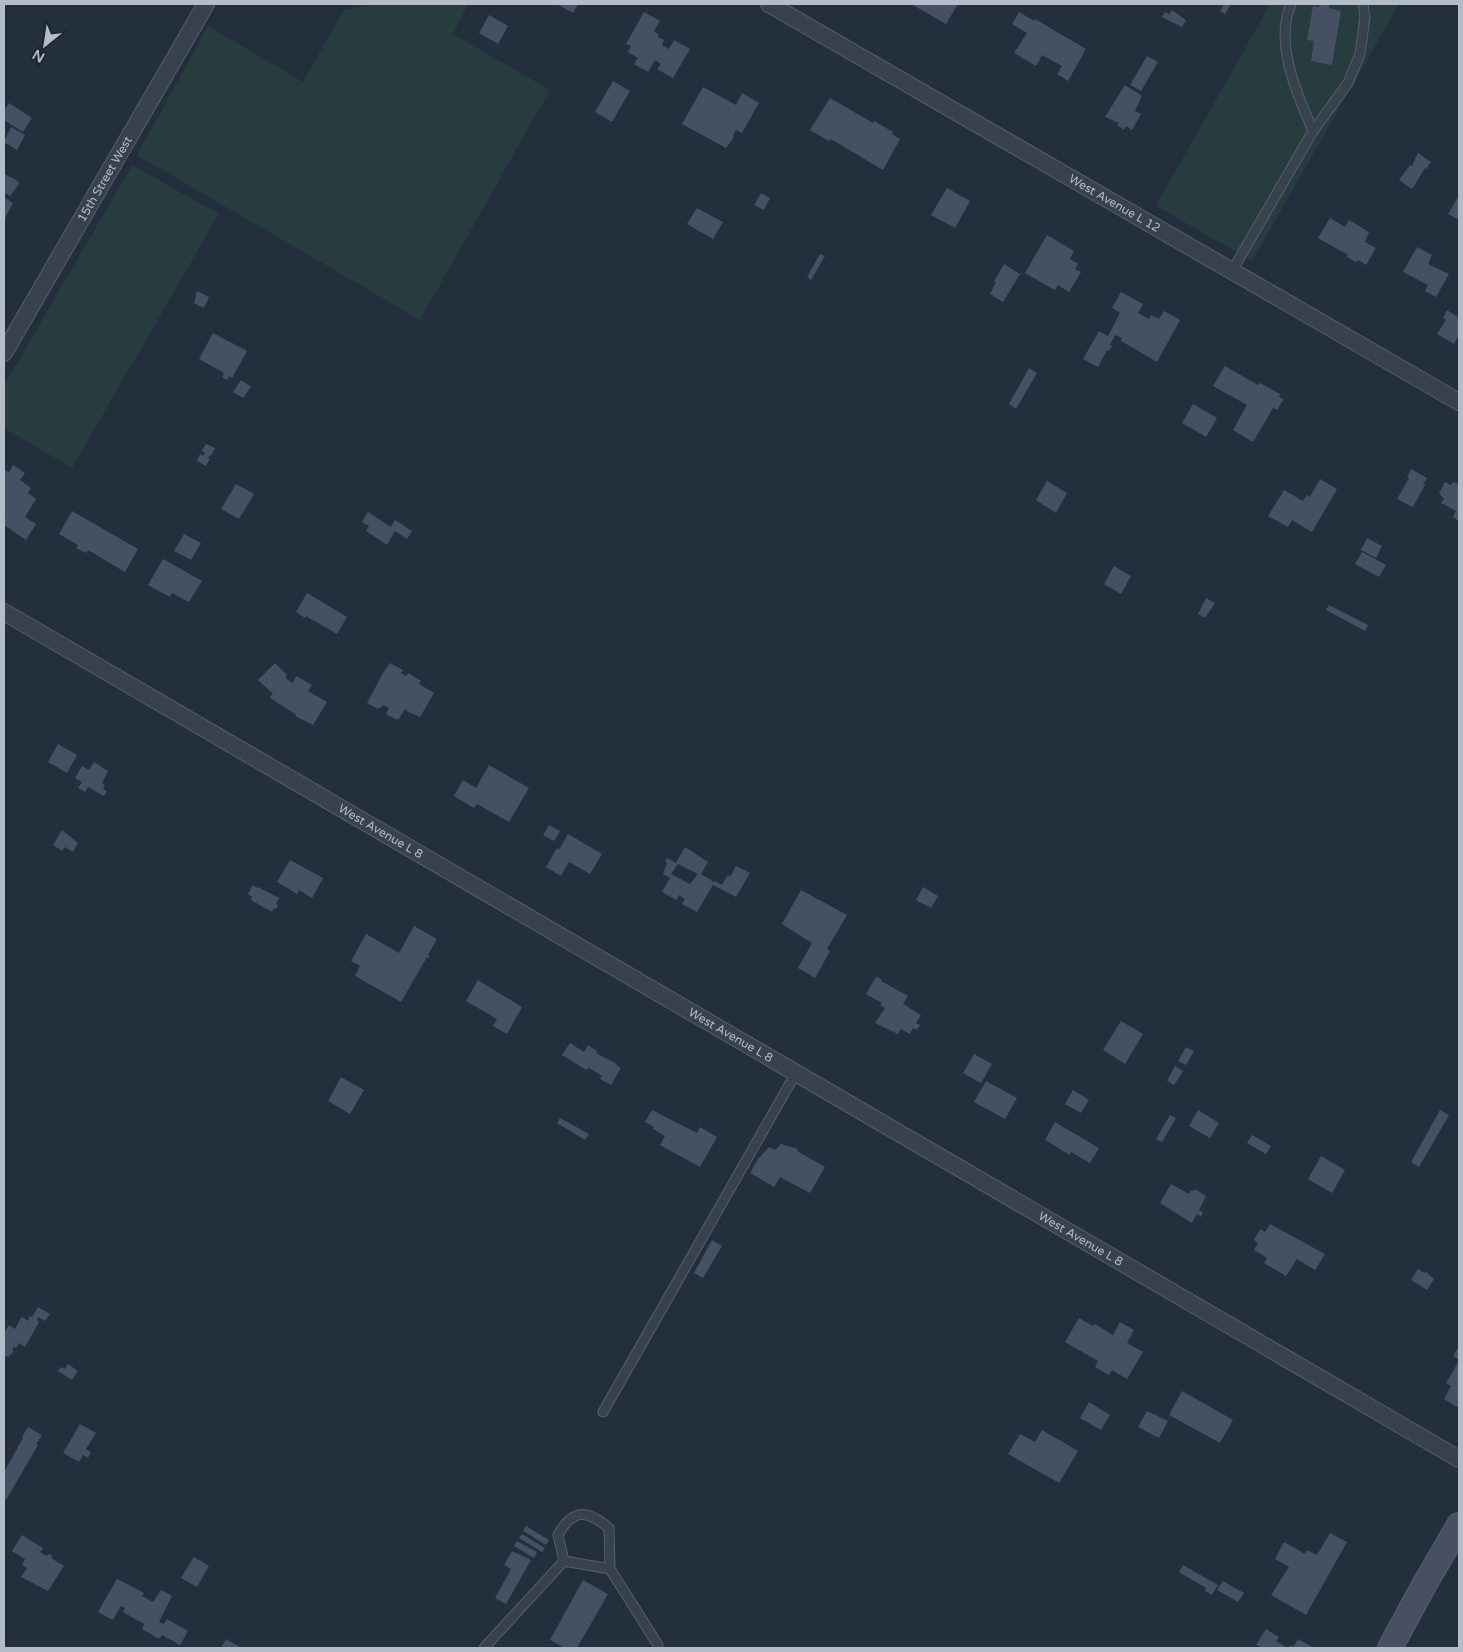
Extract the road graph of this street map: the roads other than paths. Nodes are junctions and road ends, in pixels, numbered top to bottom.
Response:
1 (206, 4) edge
2 (769, 4) edge
3 (1291, 4) edge
4 (1363, 4) edge
5 (1313, 131) junction
6 (1232, 271) junction
7 (4, 353) edge
8 (1459, 402) edge
9 (4, 612) edge
10 (796, 1073) junction
11 (603, 1412) dead end
12 (1459, 1459) edge
13 (1459, 1525) edge
14 (564, 1561) junction
15 (610, 1570) junction
16 (658, 1647) edge
17 (484, 1648) edge
18 (1390, 1648) edge

1 - 7 street, 15th Street West
2 - 6 street, West Avenue L 12
3 - 5 lane
4 - 5 lane
5 - 6 lane
6 - 8 street, West Avenue L 12
9 - 10 street, West Avenue L 8
10 - 11 lane
10 - 12 street, West Avenue L 8
13 - 18 main road
14 - 15 lane
14 - 15 lane
14 - 17 lane
15 - 16 lane

